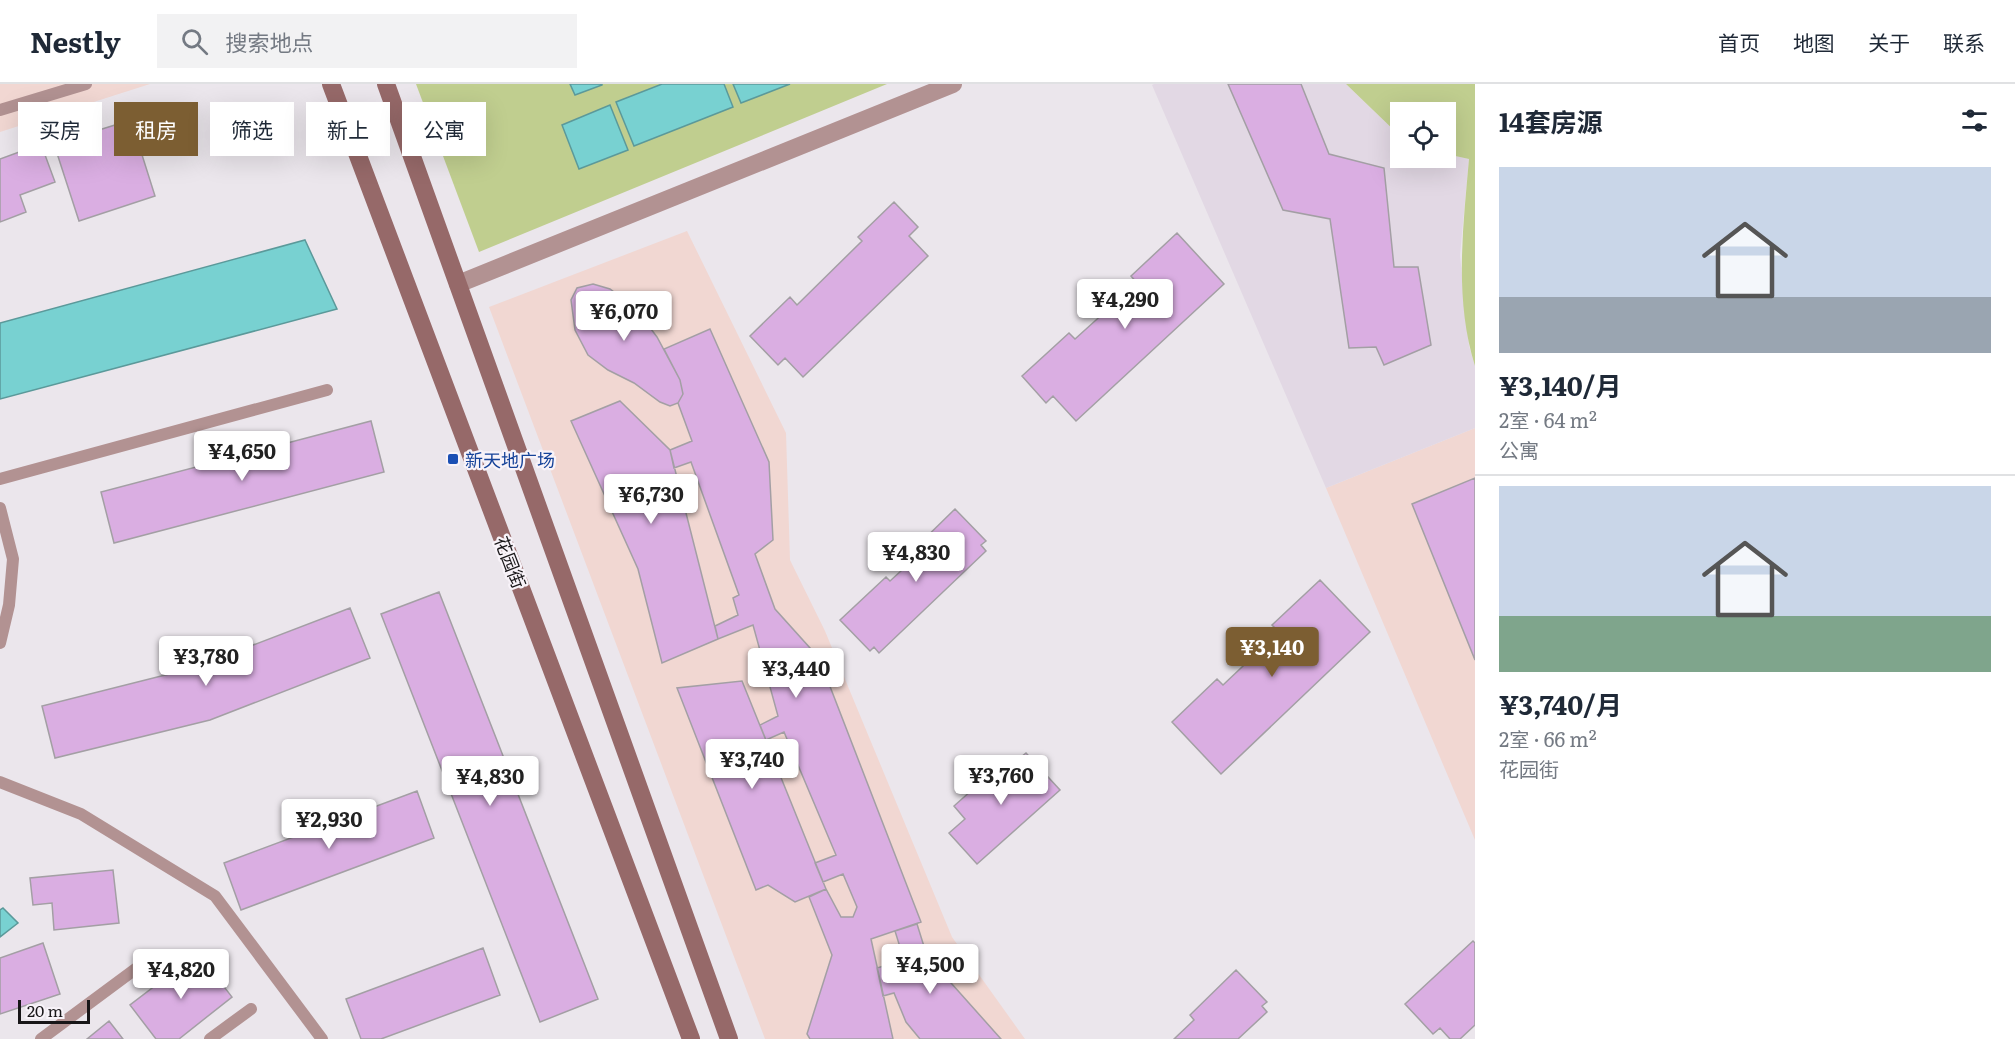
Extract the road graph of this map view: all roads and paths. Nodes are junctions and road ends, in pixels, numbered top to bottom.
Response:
1 (86, 84) edge
2 (331, 84) edge
3 (386, 84) edge
4 (953, 84) edge
5 (0, 110) edge
6 (458, 284) junction
7 (327, 390) dead end
8 (0, 479) edge
9 (0, 508) edge
10 (0, 644) edge
11 (0, 782) edge
12 (153, 956) dead end
13 (250, 1009) dead end
14 (41, 1039) edge
15 (210, 1039) edge
16 (322, 1039) edge
17 (691, 1039) edge
18 (729, 1039) edge

1 - 5 lane
2 - 17 main road, 花园街
3 - 6 main road
4 - 6 street
6 - 18 main road
7 - 8 lane
9 - 10 lane
11 - 16 lane
12 - 14 lane
13 - 15 lane

